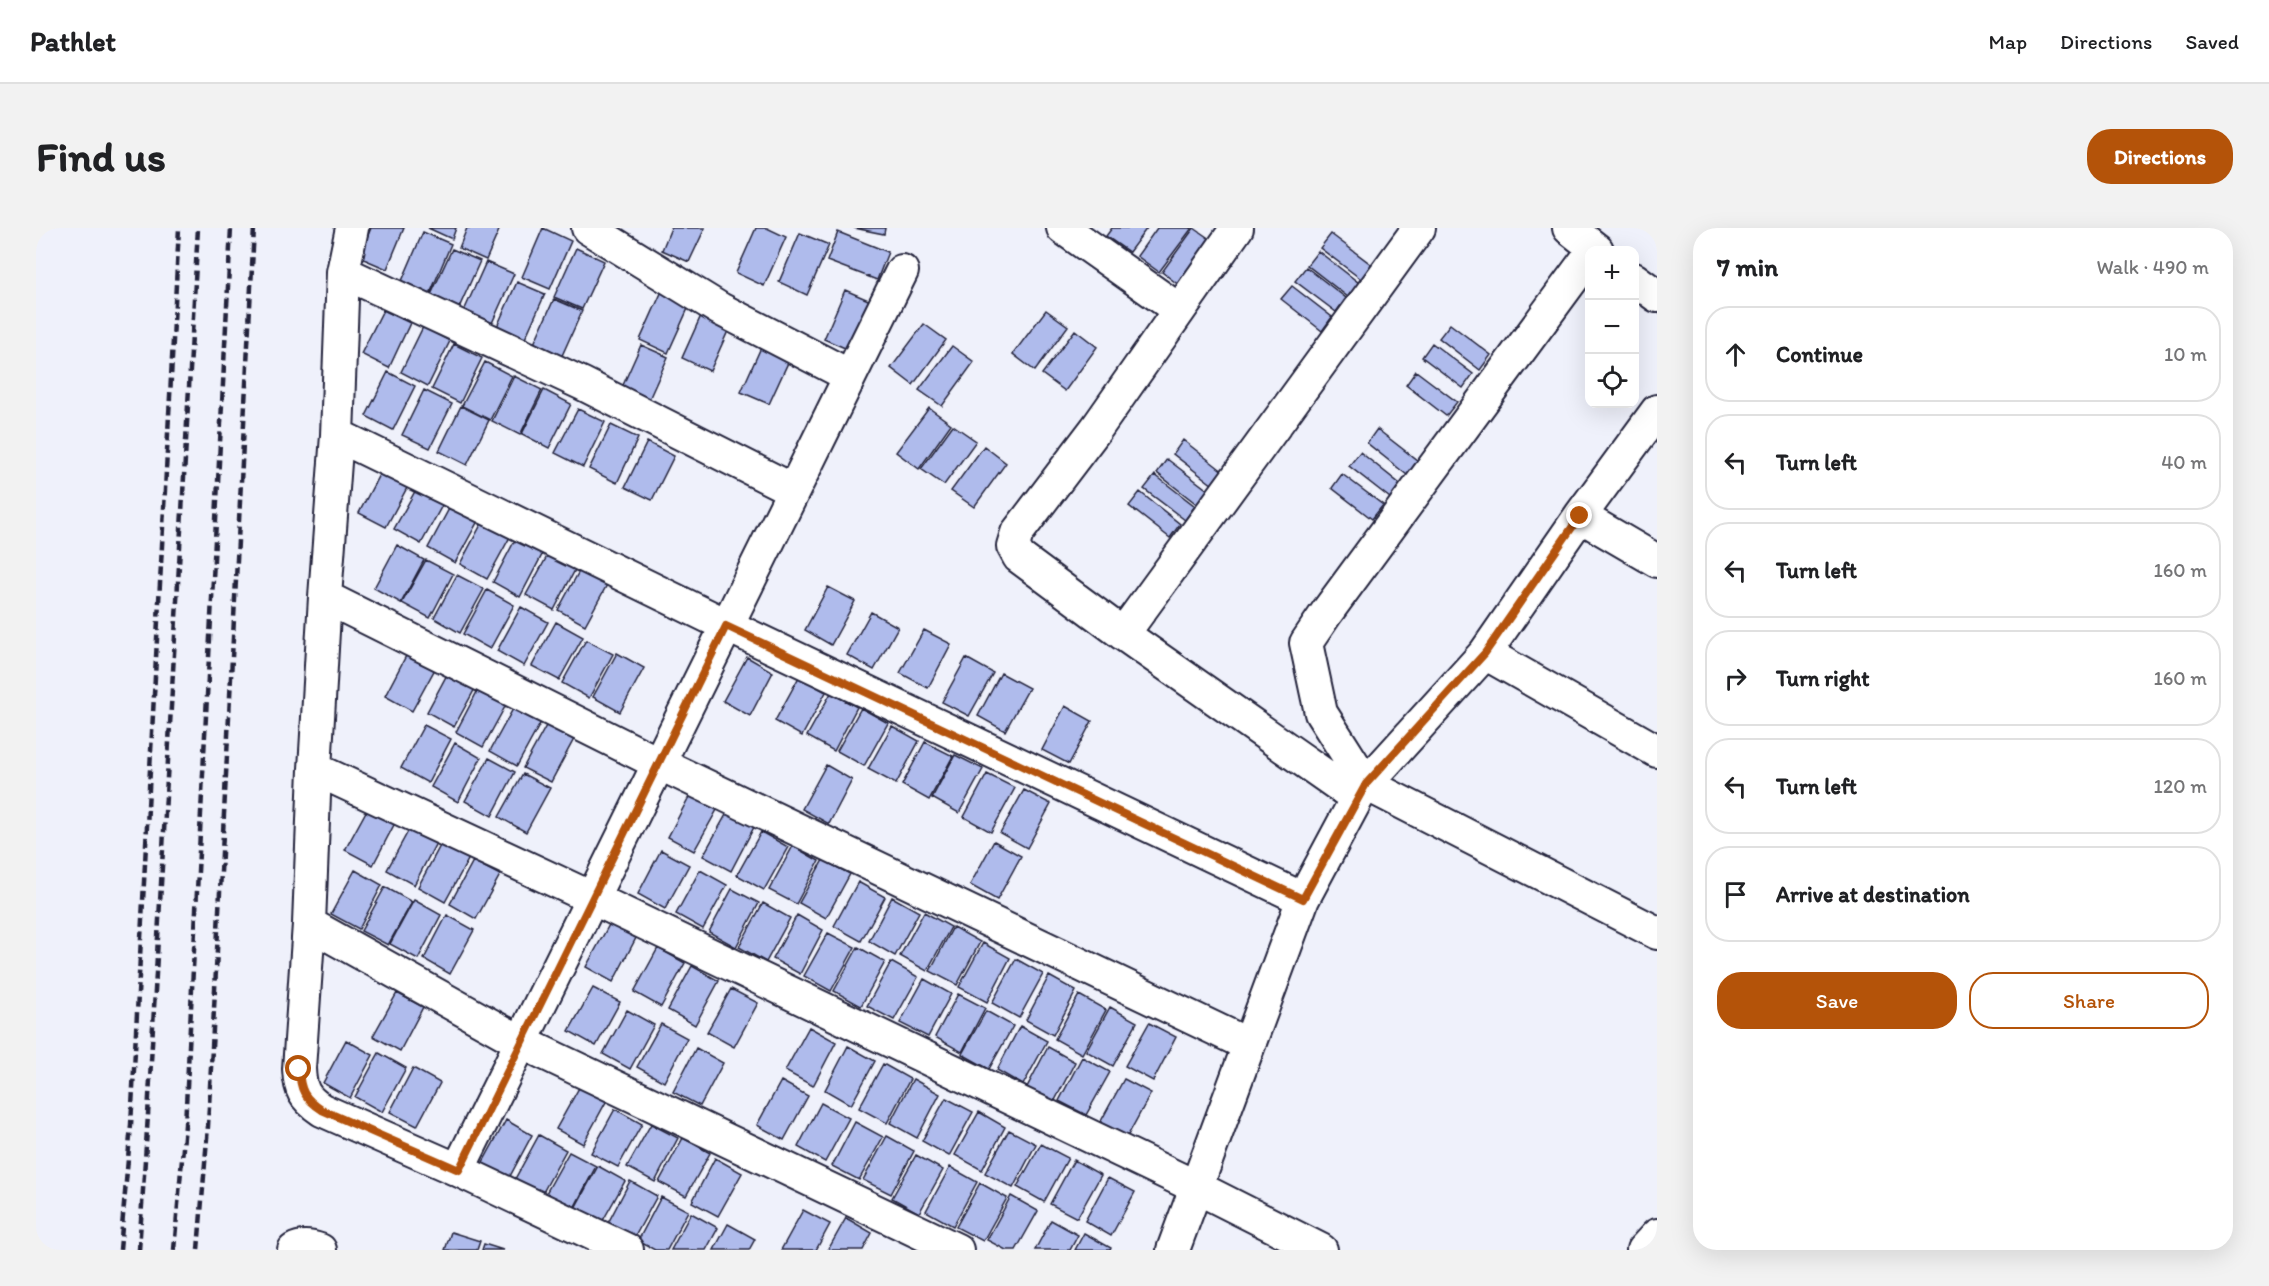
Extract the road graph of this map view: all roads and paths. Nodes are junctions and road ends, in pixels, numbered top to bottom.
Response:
1 (352, 228) edge
2 (588, 228) edge
3 (1063, 228) edge
4 (1237, 228) edge
5 (1419, 228) edge
6 (1569, 228) edge
7 (1589, 246) edge
8 (1585, 263) edge
9 (902, 271) dead end
10 (343, 272) junction
11 (1639, 282) edge
12 (1657, 296) edge
13 (1179, 310) junction
14 (850, 376) junction
15 (1657, 411) edge
16 (337, 435) junction
17 (793, 490) junction
18 (1580, 516) junction
19 (1657, 561) edge
20 (325, 597) junction
21 (726, 626) junction
22 (1123, 634) junction
23 (1485, 653) junction
24 (1657, 751) edge
25 (658, 763) junction
26 (315, 769) junction
27 (1361, 791) junction
28 (592, 898) junction
29 (1303, 899) junction
30 (309, 924) junction
31 (1657, 933) edge
32 (522, 1042) junction
33 (1249, 1045) junction
34 (459, 1170) junction
35 (1196, 1187) junction
36 (1657, 1235) edge
37 (294, 1250) edge
38 (320, 1250) edge
39 (627, 1250) edge
40 (957, 1250) edge
41 (1173, 1250) edge
42 (1321, 1250) edge
43 (1643, 1250) edge

1 - 10 street
2 - 14 street
3 - 13 street
4 - 13 street
5 - 22 street
6 - 7 street
8 - 27 street
9 - 14 street
10 - 16 street
10 - 17 street
11 - 12 street
13 - 22 street
14 - 17 street
15 - 18 street
16 - 20 street
16 - 21 street
17 - 21 street
18 - 19 street
18 - 23 street
20 - 25 street
20 - 26 street
21 - 25 street
21 - 29 street
22 - 27 street
23 - 24 street
23 - 27 street
25 - 28 street
25 - 33 street
26 - 28 street
26 - 30 street
27 - 29 street
27 - 31 street
28 - 32 street
28 - 35 street
29 - 33 street
30 - 32 street
30 - 34 street
32 - 34 street
32 - 40 street
33 - 35 street
34 - 39 street
35 - 41 street
35 - 42 street
36 - 43 street
37 - 38 street

